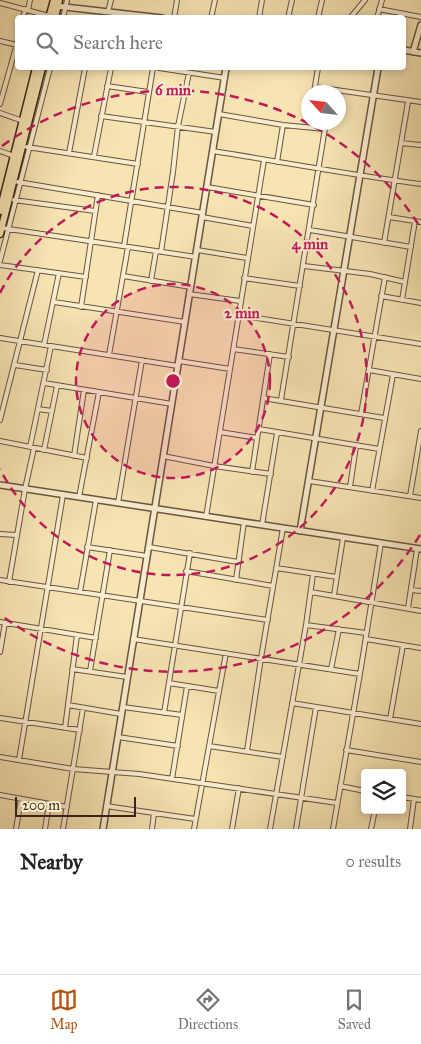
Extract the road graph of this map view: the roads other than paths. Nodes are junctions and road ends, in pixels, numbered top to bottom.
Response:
1 (30, 0) edge
2 (67, 0) edge
3 (111, 0) edge
4 (177, 0) edge
5 (216, 0) edge
6 (262, 0) edge
7 (291, 0) edge
8 (322, 0) edge
9 (365, 0) edge
10 (382, 0) edge
11 (0, 3) edge
12 (56, 3) edge
13 (66, 8) junction
14 (379, 9) junction
15 (26, 10) junction
16 (108, 13) junction
17 (24, 15) edge
18 (44, 15) edge
19 (52, 15) edge
20 (64, 15) edge
21 (130, 15) edge
22 (174, 15) edge
23 (212, 15) edge
24 (260, 15) edge
25 (288, 15) edge
26 (319, 15) edge
27 (352, 15) edge
28 (378, 15) edge
29 (421, 17) edge
30 (421, 25) edge
31 (0, 41) edge
32 (15, 43) edge
33 (15, 50) edge
34 (406, 50) edge
35 (413, 52) junction
36 (421, 53) edge
37 (36, 70) edge
38 (42, 70) edge
39 (49, 70) edge
40 (85, 70) edge
41 (111, 70) edge
42 (153, 70) edge
43 (171, 70) edge
44 (226, 70) edge
45 (318, 70) edge
46 (378, 70) edge
47 (189, 73) junction
48 (225, 78) junction
49 (315, 85) edge
50 (107, 86) junction
51 (148, 92) junction
52 (346, 93) edge
53 (373, 96) junction
54 (408, 102) junction
55 (421, 102) edge
56 (0, 104) edge
57 (0, 113) edge
58 (219, 114) junction
59 (101, 116) junction
60 (23, 121) junction
61 (144, 122) junction
62 (283, 125) junction
63 (178, 126) junction
64 (301, 127) edge
65 (325, 130) edge
66 (216, 132) junction
67 (401, 143) junction
68 (421, 145) edge
69 (25, 146) junction
70 (0, 151) edge
71 (213, 151) junction
72 (69, 153) junction
73 (14, 156) junction
74 (94, 156) junction
75 (264, 160) junction
76 (277, 162) junction
77 (138, 164) junction
78 (320, 168) junction
79 (360, 174) junction
80 (16, 182) junction
81 (395, 182) junction
82 (421, 184) edge
83 (207, 187) junction
84 (2, 191) edge
85 (98, 195) junction
86 (258, 196) junction
87 (14, 200) junction
88 (132, 202) junction
89 (314, 204) junction
90 (167, 208) junction
91 (0, 211) edge
92 (95, 211) junction
93 (202, 215) junction
94 (389, 217) junction
95 (415, 221) junction
96 (421, 222) edge
97 (253, 226) junction
98 (310, 230) junction
99 (3, 231) edge
100 (350, 236) junction
101 (92, 241) junction
102 (384, 243) junction
103 (126, 247) junction
104 (411, 247) junction
105 (197, 250) junction
106 (159, 251) junction
107 (196, 257) junction
108 (248, 258) junction
109 (0, 261) edge
110 (0, 265) edge
111 (304, 266) junction
112 (38, 270) junction
113 (344, 270) junction
114 (59, 273) junction
115 (123, 276) junction
116 (86, 277) junction
117 (244, 278) junction
118 (385, 278) junction
119 (151, 281) junction
120 (405, 282) junction
121 (300, 286) junction
122 (191, 287) junction
123 (190, 294) junction
124 (381, 296) junction
125 (402, 300) junction
126 (54, 302) junction
127 (240, 302) junction
128 (421, 303) edge
129 (81, 307) junction
130 (116, 313) junction
131 (238, 315) junction
132 (185, 322) junction
133 (294, 323) junction
134 (334, 330) junction
135 (374, 336) junction
136 (0, 338) edge
137 (20, 341) junction
138 (421, 344) edge
139 (44, 345) junction
140 (52, 346) junction
141 (234, 349) junction
142 (270, 354) junction
143 (109, 355) junction
144 (289, 357) junction
145 (142, 360) junction
146 (178, 363) junction
147 (15, 365) junction
148 (230, 369) junction
149 (47, 370) junction
150 (369, 370) junction
151 (392, 375) junction
152 (421, 379) edge
153 (44, 383) junction
154 (57, 386) junction
155 (84, 390) junction
156 (99, 392) junction
157 (263, 398) junction
158 (135, 399) junction
159 (281, 400) junction
160 (172, 404) junction
161 (320, 407) junction
162 (38, 408) junction
163 (52, 411) junction
164 (361, 414) junction
165 (384, 418) junction
166 (0, 420) edge
167 (259, 430) junction
168 (421, 431) edge
169 (220, 432) junction
170 (277, 433) junction
171 (257, 438) junction
172 (316, 439) junction
173 (0, 442) edge
174 (356, 446) junction
175 (32, 447) junction
176 (379, 449) junction
177 (44, 450) junction
178 (419, 454) edge
179 (74, 456) junction
180 (163, 456) junction
181 (87, 458) junction
182 (214, 466) junction
183 (252, 472) junction
184 (271, 474) junction
185 (309, 481) junction
186 (0, 485) edge
187 (350, 487) junction
188 (25, 489) junction
189 (372, 491) junction
190 (63, 495) junction
191 (410, 496) junction
192 (79, 497) junction
193 (421, 498) edge
194 (96, 500) junction
195 (118, 503) junction
196 (155, 509) junction
197 (206, 517) junction
198 (244, 522) junction
199 (262, 525) junction
200 (283, 528) junction
201 (300, 531) junction
202 (0, 534) edge
203 (16, 535) junction
204 (343, 538) junction
205 (381, 543) junction
206 (87, 547) junction
207 (148, 547) junction
208 (419, 549) edge
209 (110, 550) junction
210 (190, 553) junction
211 (147, 556) junction
212 (238, 562) junction
213 (276, 568) junction
214 (186, 571) junction
215 (313, 574) junction
216 (337, 577) junction
217 (0, 580) edge
218 (236, 580) junction
219 (8, 582) junction
220 (273, 586) junction
221 (48, 587) junction
222 (411, 590) junction
223 (421, 591) edge
224 (80, 592) junction
225 (311, 592) junction
226 (334, 595) junction
227 (102, 596) junction
228 (371, 601) junction
229 (140, 602) junction
230 (181, 608) junction
231 (408, 608) junction
232 (421, 610) edge
233 (268, 620) junction
234 (0, 622) edge
235 (5, 623) junction
236 (306, 624) junction
237 (41, 629) junction
238 (339, 630) junction
239 (366, 633) junction
240 (77, 635) junction
241 (96, 638) junction
242 (134, 639) junction
243 (366, 639) junction
244 (175, 645) junction
245 (403, 645) junction
246 (421, 648) edge
247 (0, 652) edge
248 (226, 653) junction
249 (260, 658) junction
250 (299, 664) junction
251 (72, 668) junction
252 (331, 669) junction
253 (90, 672) junction
254 (360, 674) junction
255 (127, 677) junction
256 (169, 683) junction
257 (187, 686) junction
258 (219, 691) junction
259 (292, 702) junction
260 (68, 705) junction
261 (316, 706) junction
262 (122, 707) junction
263 (83, 708) junction
264 (164, 713) junction
265 (353, 713) junction
266 (121, 714) junction
267 (182, 715) junction
268 (0, 718) edge
269 (390, 719) junction
270 (26, 722) junction
271 (421, 724) edge
272 (65, 728) junction
273 (80, 730) junction
274 (118, 737) junction
275 (178, 746) junction
276 (209, 746) junction
277 (346, 750) junction
278 (247, 751) junction
279 (0, 757) edge
280 (283, 757) junction
281 (19, 760) junction
282 (421, 762) edge
283 (73, 769) junction
284 (112, 773) junction
285 (172, 779) junction
286 (203, 782) junction
287 (340, 786) junction
288 (239, 788) junction
289 (361, 790) edge
290 (277, 794) junction
291 (0, 795) edge
292 (301, 798) junction
293 (406, 798) edge
294 (21, 799) junction
295 (414, 799) junction
296 (421, 800) edge
297 (337, 803) junction
298 (49, 804) junction
299 (106, 806) junction
300 (67, 807) junction
301 (154, 813) junction
302 (374, 814) edge
303 (195, 819) junction
304 (16, 829) edge
305 (45, 829) edge
306 (63, 829) edge
307 (103, 829) edge
308 (152, 829) edge
309 (194, 829) edge
310 (232, 829) edge
311 (270, 829) edge
312 (296, 829) edge
313 (333, 829) edge
314 (371, 829) edge
315 (410, 829) edge

1 - 15 street
2 - 13 street
3 - 16 street
4 - 22 street
5 - 23 street
6 - 24 street
7 - 25 street
8 - 26 street
9 - 27 street
10 - 14 street
11 - 15 street
12 - 13 street
12 - 19 main road
13 - 16 street
13 - 20 street
14 - 28 street
14 - 29 street
15 - 17 street
15 - 18 street
16 - 21 street
30 - 35 street
31 - 32 street
33 - 56 street
34 - 35 street
35 - 36 street
37 - 60 main road
38 - 69 main road
39 - 69 street
40 - 72 street
41 - 50 street
42 - 51 street
43 - 47 street
44 - 48 street
45 - 49 street
46 - 53 street
47 - 48 street
47 - 63 street
48 - 58 street
50 - 51 street
50 - 59 street
51 - 61 street
52 - 53 street
53 - 54 street
53 - 79 street
54 - 55 street
54 - 67 street
57 - 60 street
58 - 62 street
58 - 66 street
59 - 61 street
59 - 74 street
60 - 73 main road
61 - 63 street
61 - 77 street
62 - 64 street
62 - 76 street
63 - 66 street
63 - 90 street
65 - 78 street
66 - 71 street
67 - 68 street
67 - 81 street
69 - 72 street
69 - 80 main road
70 - 73 street
71 - 75 street
71 - 83 street
72 - 74 street
73 - 84 main road
74 - 77 street
75 - 76 street
75 - 86 street
76 - 78 street
77 - 88 street
78 - 79 street
78 - 89 street
79 - 81 street
79 - 100 street
80 - 85 street
80 - 87 street
80 - 99 main road
81 - 82 street
81 - 94 street
83 - 86 street
83 - 93 street
84 - 91 main road
85 - 88 street
85 - 92 street
86 - 89 street
86 - 97 street
87 - 92 street
87 - 99 street
88 - 90 street
88 - 103 street
89 - 98 street
90 - 93 street
90 - 106 street
92 - 101 street
93 - 97 street
93 - 105 street
94 - 95 street
94 - 102 street
95 - 96 street
95 - 104 street
97 - 108 street
98 - 100 street
98 - 111 street
99 - 101 street
99 - 109 street
100 - 102 street
100 - 113 street
101 - 103 street
101 - 116 street
102 - 104 street
103 - 106 street
103 - 115 street
104 - 120 street
105 - 107 street
105 - 108 street
106 - 107 street
106 - 119 street
107 - 122 street
108 - 117 street
110 - 112 street
111 - 113 street
111 - 121 street
112 - 114 street
112 - 137 street
113 - 118 street
113 - 134 street
114 - 116 street
114 - 126 street
115 - 119 street
115 - 130 street
116 - 129 street
117 - 121 street
117 - 127 street
118 - 120 street
118 - 124 street
119 - 122 street
120 - 125 street
121 - 133 street
122 - 123 street
123 - 127 street
123 - 132 street
124 - 125 street
124 - 135 street
125 - 128 street
126 - 129 street
126 - 139 street
127 - 131 street
129 - 130 street
130 - 132 street
130 - 143 street
131 - 133 street
131 - 141 street
132 - 146 street
133 - 134 street
133 - 144 street
134 - 135 street
134 - 161 street
135 - 138 street
135 - 150 street
136 - 137 street
137 - 139 street
137 - 147 street
139 - 140 street
140 - 143 street
140 - 149 street
141 - 142 street
141 - 148 street
142 - 144 street
142 - 157 street
143 - 145 street
144 - 159 street
145 - 146 street
145 - 158 street
146 - 148 street
146 - 160 street
147 - 149 street
147 - 166 street
148 - 169 street
149 - 153 street
150 - 151 street
150 - 164 street
151 - 152 street
151 - 165 street
153 - 154 street
153 - 162 street
154 - 155 street
154 - 163 street
155 - 156 street
155 - 179 street
156 - 158 street
156 - 181 street
157 - 159 street
157 - 167 street
158 - 160 street
158 - 195 street
159 - 161 street
160 - 180 street
161 - 164 street
161 - 172 street
162 - 163 street
162 - 175 street
163 - 177 street
164 - 165 street
165 - 176 street
167 - 170 street
167 - 171 street
168 - 178 street
169 - 171 street
169 - 182 street
170 - 172 street
170 - 184 street
171 - 183 street
172 - 174 street
172 - 185 street
173 - 175 street
174 - 176 street
174 - 187 street
175 - 177 street
175 - 188 street
176 - 189 street
177 - 179 street
178 - 191 street
179 - 181 street
180 - 182 street
180 - 196 street
181 - 192 street
182 - 183 street
182 - 197 street
183 - 184 street
184 - 199 street
185 - 187 street
185 - 201 street
186 - 188 street
187 - 189 street
188 - 190 street
188 - 203 street
189 - 191 street
190 - 192 street
190 - 221 street
191 - 193 street
192 - 194 street
194 - 195 street
194 - 206 street
195 - 196 street
196 - 197 street
196 - 207 street
197 - 198 street
198 - 199 street
198 - 212 street
199 - 200 street
200 - 201 street
200 - 213 street
201 - 204 street
202 - 203 street
203 - 219 street
204 - 205 street
204 - 216 street
205 - 208 street
205 - 228 street
206 - 209 street
206 - 224 street
207 - 210 street
207 - 211 street
208 - 222 street
209 - 211 street
209 - 227 street
210 - 212 street
210 - 214 street
211 - 229 street
212 - 218 street
213 - 215 street
213 - 220 street
214 - 218 street
214 - 230 street
215 - 216 street
215 - 225 street
216 - 226 street
217 - 219 street
218 - 220 street
219 - 221 street
220 - 233 street
221 - 224 street
221 - 237 street
222 - 223 street
222 - 231 street
224 - 227 street
225 - 226 street
225 - 236 street
226 - 228 street
227 - 229 street
227 - 241 street
228 - 231 street
228 - 239 street
229 - 230 street
229 - 242 street
230 - 233 street
230 - 244 street
231 - 232 street
233 - 249 street
234 - 235 street
235 - 237 street
235 - 247 street
236 - 238 street
236 - 250 street
237 - 240 street
237 - 270 street
238 - 239 street
238 - 252 street
239 - 243 street
240 - 241 street
240 - 251 street
241 - 253 street
242 - 244 street
242 - 255 street
243 - 245 street
243 - 254 street
244 - 248 street
244 - 256 street
245 - 246 street
245 - 269 street
248 - 249 street
248 - 258 street
249 - 250 street
249 - 278 street
250 - 252 street
250 - 259 street
251 - 253 street
251 - 260 street
252 - 254 street
253 - 255 street
254 - 265 street
255 - 262 street
256 - 257 street
256 - 264 street
257 - 258 street
257 - 267 street
258 - 276 street
259 - 261 street
259 - 280 street
260 - 263 street
260 - 272 street
261 - 265 street
261 - 292 street
262 - 264 street
262 - 266 street
263 - 266 street
263 - 273 street
264 - 267 street
265 - 269 street
265 - 277 street
266 - 274 street
267 - 275 street
268 - 270 street
269 - 271 street
270 - 272 street
270 - 281 street
272 - 273 street
273 - 283 street
274 - 275 street
274 - 284 street
275 - 285 street
276 - 278 street
276 - 286 street
277 - 282 street
277 - 287 street
278 - 280 street
279 - 281 street
280 - 290 street
281 - 283 street
283 - 284 street
283 - 300 street
284 - 285 street
284 - 299 street
285 - 286 street
286 - 288 street
286 - 303 street
287 - 289 street
287 - 297 street
288 - 290 street
288 - 310 street
290 - 292 street
290 - 311 street
291 - 294 street
292 - 297 street
292 - 312 street
293 - 295 street
294 - 298 street
294 - 304 street
295 - 296 street
295 - 315 street
297 - 313 street
298 - 300 street
298 - 305 street
299 - 301 street
299 - 307 street
300 - 306 street
301 - 303 street
301 - 308 street
302 - 314 street
303 - 309 street

